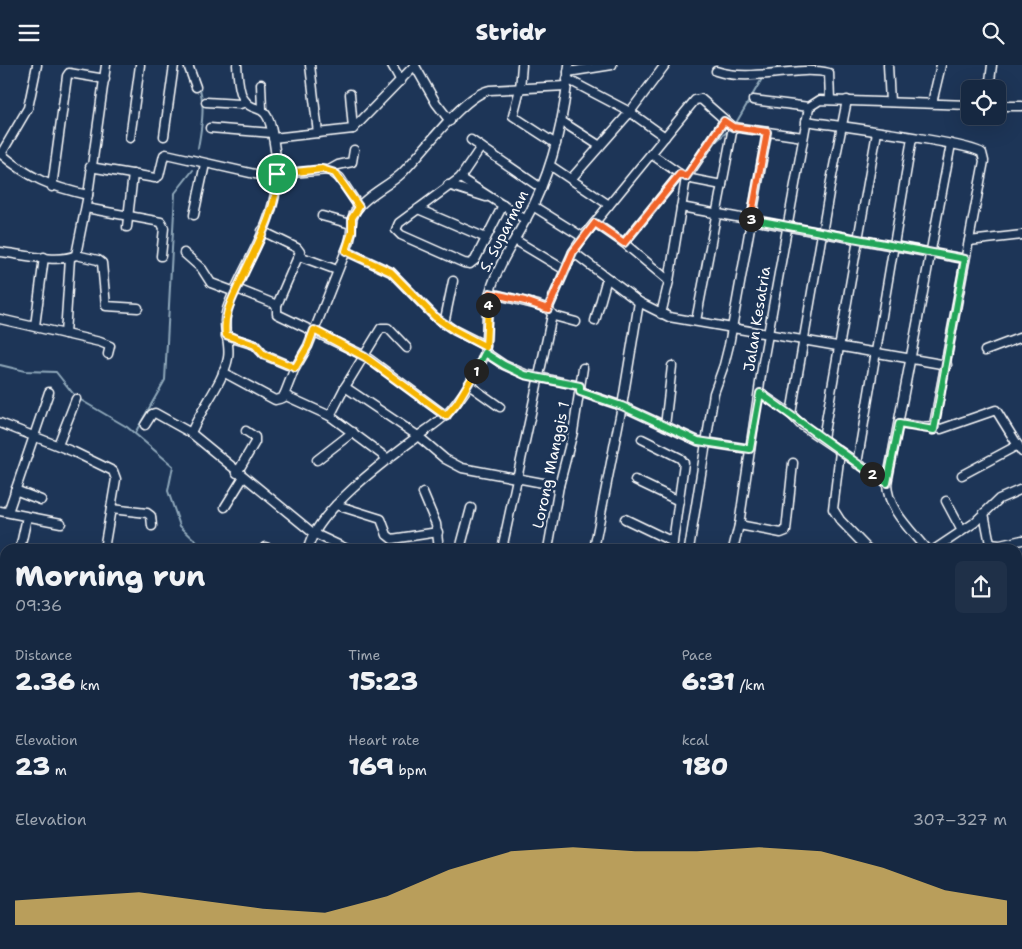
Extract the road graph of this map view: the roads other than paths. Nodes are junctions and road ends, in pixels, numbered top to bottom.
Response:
1 (37, 65) edge
2 (106, 65) edge
3 (140, 65) edge
4 (174, 65) edge
5 (188, 65) edge
6 (237, 65) edge
7 (310, 65) edge
8 (392, 65) edge
9 (415, 65) edge
10 (522, 65) edge
11 (612, 65) edge
12 (665, 65) edge
13 (888, 65) edge
14 (941, 65) edge
15 (992, 65) edge
16 (763, 69) edge
17 (716, 71) dead end
18 (568, 76) edge
19 (104, 79) junction
20 (990, 80) edge
21 (401, 81) junction
22 (262, 84) dead end
23 (196, 87) dead end
24 (520, 89) junction
25 (350, 94) dead end
26 (753, 100) dead end
27 (830, 100) junction
28 (847, 101) junction
29 (890, 101) junction
30 (206, 102) dead end
31 (246, 102) junction
32 (932, 103) junction
33 (961, 105) edge
34 (1006, 106) edge
35 (1022, 106) edge
36 (809, 107) junction
37 (262, 109) junction
38 (630, 111) junction
39 (450, 121) junction
40 (561, 121) junction
41 (724, 121) junction
42 (806, 121) junction
43 (733, 127) junction
44 (842, 127) junction
45 (210, 128) dead end
46 (354, 129) junction
47 (767, 132) junction
48 (877, 132) junction
49 (318, 133) junction
50 (273, 135) junction
51 (164, 136) dead end
52 (665, 137) junction
53 (803, 137) junction
54 (130, 138) dead end
55 (912, 138) junction
56 (471, 140) dead end
57 (556, 144) junction
58 (951, 144) junction
59 (600, 146) junction
60 (481, 147) junction
61 (354, 150) dead end
62 (0, 153) edge
63 (651, 154) junction
64 (205, 164) junction
65 (551, 165) junction
66 (90, 167) junction
67 (329, 170) junction
68 (133, 174) junction
69 (277, 176) junction
70 (683, 176) junction
71 (460, 178) junction
72 (571, 179) junction
73 (448, 185) junction
74 (722, 185) junction
75 (52, 187) junction
76 (541, 188) junction
77 (88, 195) junction
78 (493, 199) junction
79 (503, 205) junction
80 (609, 205) junction
81 (533, 206) junction
82 (359, 207) junction
83 (681, 207) junction
84 (86, 209) junction
85 (418, 209) junction
86 (717, 213) junction
87 (194, 215) dead end
88 (128, 216) junction
89 (322, 216) dead end
90 (751, 219) junction
91 (526, 220) junction
92 (595, 223) junction
93 (351, 224) junction
94 (787, 225) junction
95 (127, 227) dead end
96 (262, 231) junction
97 (822, 231) junction
98 (1022, 235) edge
99 (581, 236) dead end
100 (486, 238) junction
101 (857, 238) junction
102 (514, 241) junction
103 (968, 241) junction
104 (624, 243) junction
105 (894, 246) junction
106 (0, 251) edge
107 (346, 251) junction
108 (573, 252) junction
109 (930, 252) junction
110 (184, 253) dead end
111 (161, 256) dead end
112 (300, 256) junction
113 (44, 257) junction
114 (73, 257) junction
115 (965, 259) junction
116 (337, 270) junction
117 (565, 270) junction
118 (607, 278) junction
119 (453, 281) dead end
120 (669, 281) junction
121 (236, 290) junction
122 (490, 293) junction
123 (639, 302) junction
124 (277, 305) junction
125 (138, 308) dead end
126 (550, 312) junction
127 (661, 315) junction
128 (0, 319) edge
129 (594, 321) dead end
130 (696, 321) junction
131 (576, 323) dead end
132 (444, 324) junction
133 (35, 325) junction
134 (731, 327) junction
135 (314, 330) junction
136 (768, 333) junction
137 (65, 334) junction
138 (226, 335) junction
139 (1022, 337) edge
140 (804, 339) junction
141 (838, 345) junction
142 (407, 348) dead end
143 (485, 349) junction
144 (985, 351) dead end
145 (874, 352) junction
146 (108, 354) dead end
147 (365, 357) junction
148 (911, 358) junction
149 (946, 365) junction
150 (672, 366) dead end
151 (295, 368) junction
152 (583, 368) dead end
153 (223, 372) junction
154 (537, 377) junction
155 (469, 385) junction
156 (345, 387) junction
157 (580, 389) junction
158 (48, 391) dead end
159 (760, 393) junction
160 (284, 395) junction
161 (76, 399) dead end
162 (622, 406) junction
163 (500, 407) dead end
164 (791, 414) junction
165 (330, 416) junction
166 (446, 416) junction
167 (0, 423) edge
168 (899, 424) junction
169 (145, 425) dead end
170 (665, 426) junction
171 (934, 430) junction
172 (246, 431) dead end
173 (353, 432) junction
174 (191, 433) junction
175 (34, 435) junction
176 (418, 436) junction
177 (822, 438) junction
178 (642, 439) dead end
179 (706, 442) junction
180 (58, 445) junction
181 (750, 449) junction
182 (1020, 449) edge
183 (840, 452) junction
184 (388, 459) junction
185 (317, 460) dead end
186 (794, 463) dead end
187 (857, 464) junction
188 (237, 473) junction
189 (962, 475) dead end
190 (518, 477) junction
191 (243, 478) junction
192 (635, 480) dead end
193 (887, 483) junction
194 (559, 486) junction
195 (1022, 489) edge
196 (15, 490) junction
197 (423, 493) dead end
198 (41, 500) dead end
199 (679, 501) junction
200 (946, 501) dead end
201 (336, 505) junction
202 (226, 507) dead end
203 (471, 508) dead end
204 (111, 509) junction
205 (4, 511) edge
206 (984, 513) junction
207 (27, 517) junction
208 (625, 519) dead end
209 (61, 523) dead end
210 (739, 525) junction
211 (152, 526) dead end
212 (438, 531) junction
213 (962, 531) junction
214 (312, 533) junction
215 (1022, 540) edge
216 (21, 544) edge
217 (105, 544) edge
218 (309, 544) edge
219 (336, 544) edge
220 (439, 544) edge
221 (461, 544) edge
222 (503, 544) edge
223 (549, 544) edge
224 (595, 544) edge
225 (670, 544) edge
226 (672, 544) edge
227 (690, 544) edge
228 (734, 544) edge
229 (864, 544) edge
230 (922, 544) edge
231 (942, 544) edge
232 (991, 544) edge
233 (1004, 544) edge

1 - 62 street
2 - 19 street
3 - 54 street
4 - 51 street
5 - 23 street
6 - 31 street
7 - 49 street
8 - 21 street
9 - 21 street
9 - 39 street
10 - 24 street
11 - 18 street
12 - 38 street
13 - 29 street
14 - 32 street
15 - 20 street
16 - 17 street
16 - 27 street
18 - 24 street
18 - 38 street
18 - 40 street, S. Suparman
19 - 66 street
19 - 75 street
21 - 46 street
22 - 37 street
24 - 39 street
24 - 57 street
25 - 46 street
26 - 36 street
27 - 28 street
27 - 36 street
28 - 29 street
28 - 44 street
29 - 32 street
30 - 31 street
31 - 37 street
32 - 33 street
34 - 35 street
36 - 42 street, Jalan Kesatria
37 - 50 street
38 - 52 street
38 - 59 street
39 - 82 street
40 - 57 street, S. Suparman
40 - 59 street
41 - 43 street
41 - 52 street
41 - 70 street
42 - 44 street
42 - 53 street, Jalan Kesatria
43 - 47 street
43 - 74 street
44 - 48 street
44 - 97 street
45 - 50 street
46 - 49 street
47 - 53 street
47 - 90 street
48 - 55 street
48 - 101 street
49 - 50 street
50 - 69 street
52 - 63 street
53 - 94 street, Jalan Kesatria
55 - 58 street
55 - 105 street
56 - 60 street
57 - 65 street, S. Suparman
58 - 103 street
58 - 109 street
59 - 72 street
60 - 71 street
60 - 76 street
61 - 67 street
62 - 75 street
63 - 70 street
63 - 80 street
64 - 68 street
64 - 69 street
64 - 87 street
65 - 72 street
65 - 76 street, S. Suparman
66 - 68 street
66 - 77 street
67 - 69 street
67 - 82 street
68 - 88 street
69 - 96 street
70 - 74 street
70 - 83 street
70 - 104 street
71 - 73 street
71 - 78 street
72 - 80 street
73 - 78 street
73 - 85 street
74 - 86 street
75 - 77 street
76 - 81 street, S. Suparman
77 - 84 street
78 - 79 street
79 - 91 street
79 - 100 street
80 - 92 street
81 - 91 street, S. Suparman
81 - 99 street
82 - 93 street
83 - 86 street
83 - 120 street
84 - 88 street
84 - 114 street
85 - 100 street
85 - 100 street
86 - 90 street
86 - 130 street
88 - 95 street
88 - 111 street
89 - 93 street
90 - 94 street
90 - 134 street
91 - 102 street, S. Suparman
92 - 104 street
92 - 108 street
93 - 107 street
94 - 97 street
94 - 136 street, Jalan Kesatria
96 - 112 street
96 - 121 street
97 - 101 street
97 - 140 street
98 - 103 street
101 - 105 street
101 - 141 street
102 - 117 street
102 - 122 street, S. Suparman
103 - 115 street
104 - 120 street
105 - 109 street
105 - 145 street
106 - 113 street
107 - 116 street
107 - 132 street
108 - 117 street
108 - 118 street
109 - 115 street
109 - 148 street
110 - 121 street
112 - 116 street
112 - 124 street
113 - 114 street
113 - 133 street
114 - 125 street
114 - 137 street
115 - 149 street
116 - 135 street
117 - 126 street
118 - 123 street
118 - 129 street
119 - 132 street
120 - 127 street
121 - 124 street
121 - 138 street
122 - 126 street
122 - 143 street, S. Suparman
123 - 127 street
123 - 162 street
124 - 135 street
126 - 131 street
126 - 154 street
127 - 130 street
128 - 133 street
130 - 134 street
132 - 143 street
133 - 137 street
134 - 136 street
134 - 179 street
135 - 147 street
135 - 151 street
136 - 140 street
136 - 159 street, Jalan Kesatria
137 - 146 street
138 - 151 street
138 - 153 street
139 - 144 street
140 - 141 street
140 - 164 street
141 - 145 street
141 - 177 street
142 - 147 street
143 - 154 street
143 - 155 street, S. Suparman
145 - 148 street
145 - 187 street
147 - 156 street
147 - 166 street
148 - 149 street
148 - 168 street
149 - 171 street
150 - 170 street
151 - 160 street
152 - 157 street, Lorong Manggis 1
153 - 160 street
153 - 174 street
154 - 157 street
154 - 190 street
155 - 163 street
155 - 166 street, S. Suparman
156 - 165 street
156 - 176 street
157 - 162 street
157 - 194 street, Lorong Manggis 1
158 - 175 street
159 - 164 street
159 - 181 street, Jalan Kesatria
160 - 165 street
161 - 180 street
162 - 170 street
162 - 224 street
164 - 177 street
165 - 173 street
166 - 176 street, S. Suparman
167 - 175 street
168 - 171 street
168 - 193 street
169 - 174 street
170 - 179 street
171 - 182 street
172 - 188 street
173 - 184 street
173 - 185 street
174 - 188 street
175 - 180 street
175 - 196 street
176 - 184 street, S. Suparman
176 - 190 street
177 - 183 street
178 - 199 street
179 - 181 street
179 - 227 street
180 - 204 street
181 - 210 street, Jalan Kesatria
182 - 189 street
183 - 187 street
183 - 229 street
184 - 201 street, S. Suparman
186 - 210 street
187 - 193 street
188 - 191 street
190 - 194 street
190 - 222 street
191 - 202 street
191 - 214 street
192 - 199 street
193 - 230 street
194 - 223 street, Lorong Manggis 1
195 - 206 street
196 - 198 street
196 - 205 street
197 - 212 street
199 - 226 street
200 - 213 street
201 - 212 street
201 - 214 street, S. Suparman
203 - 221 street
204 - 211 street
204 - 217 street
205 - 207 street
206 - 213 street
206 - 232 street
207 - 209 street
207 - 216 street
208 - 225 street
210 - 228 street, Jalan Kesatria
212 - 220 street
213 - 231 street
214 - 218 street, S. Suparman
214 - 219 street
215 - 233 street

